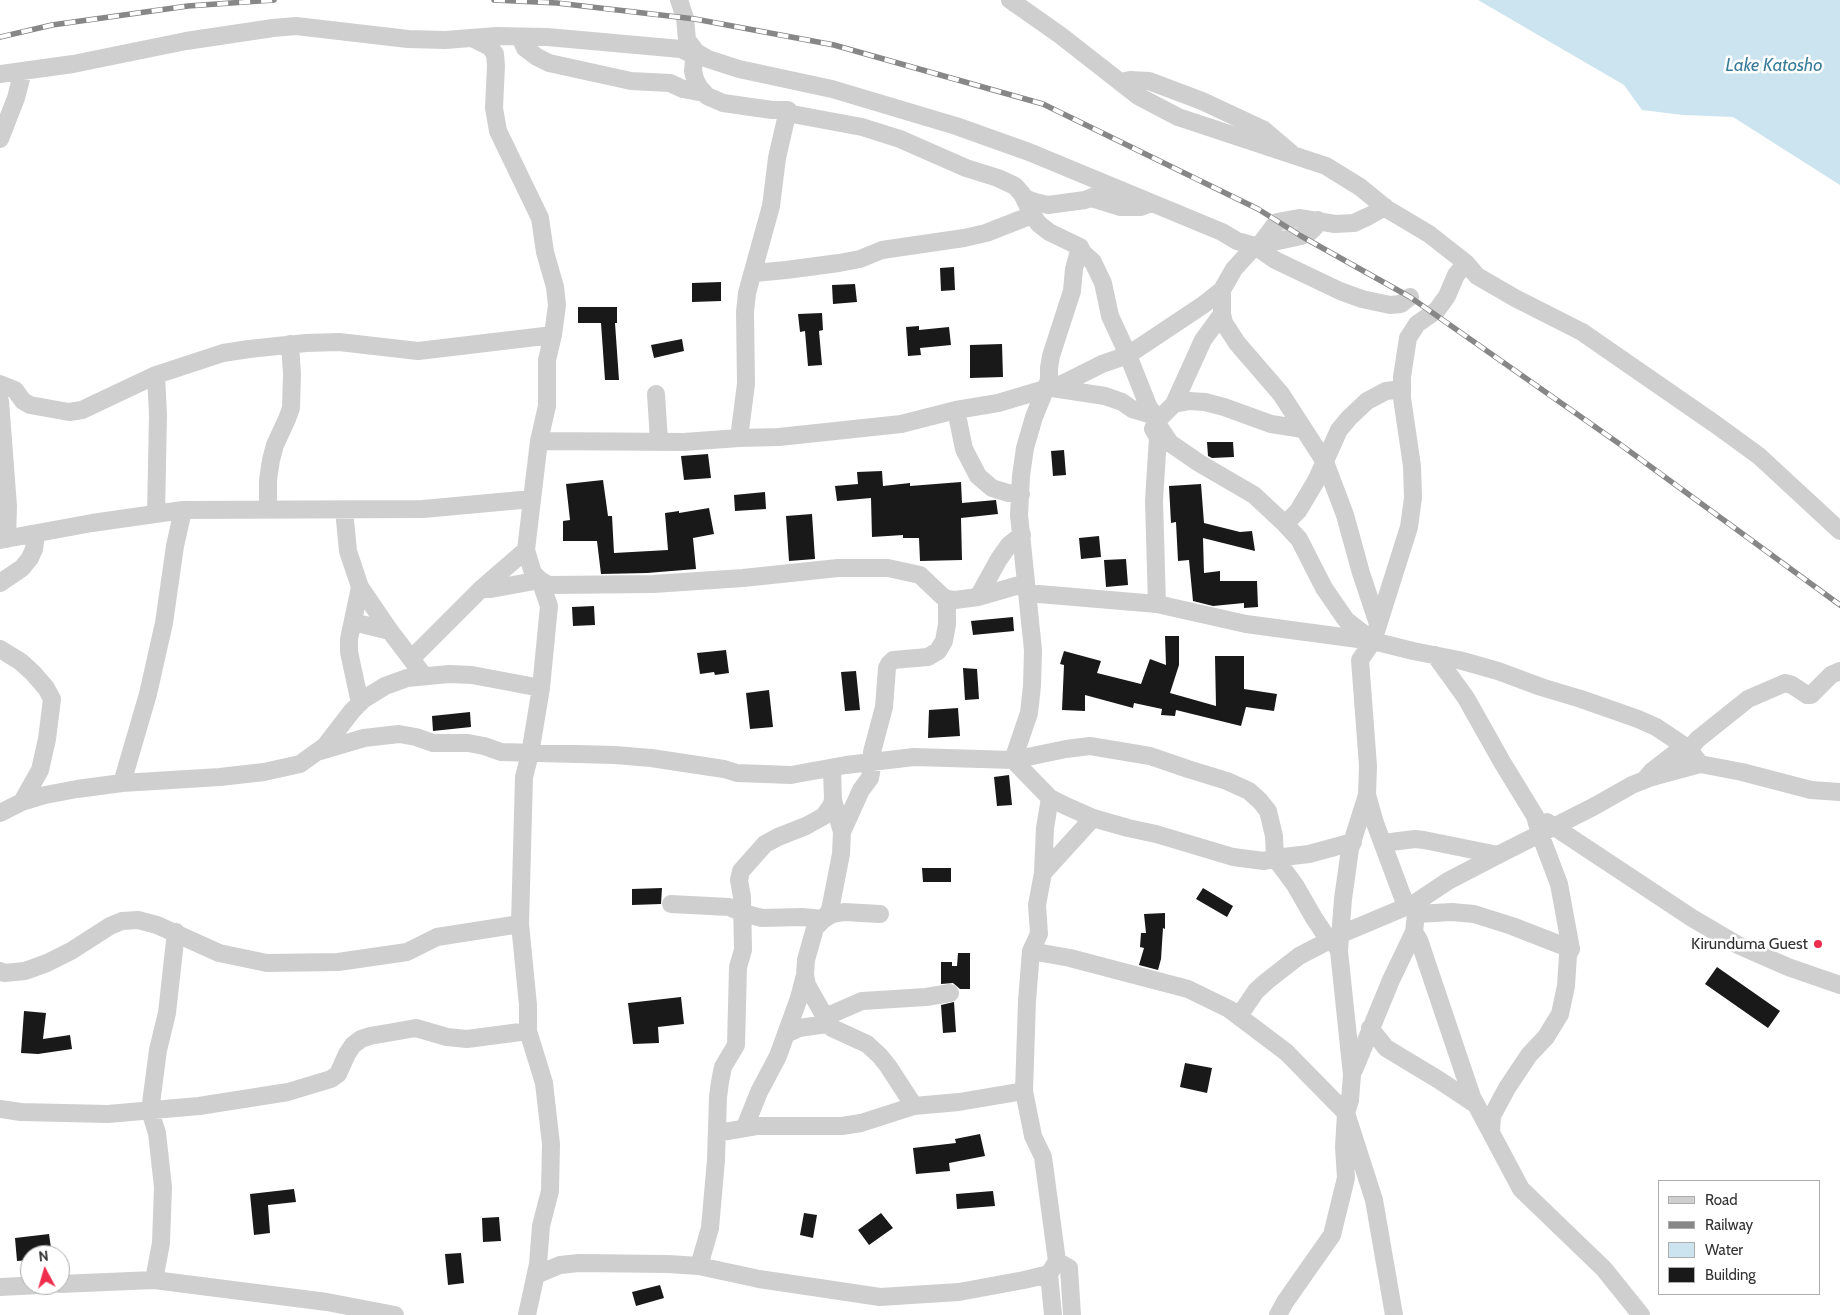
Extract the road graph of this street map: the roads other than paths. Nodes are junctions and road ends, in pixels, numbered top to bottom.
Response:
1 (680, 0) edge
2 (1010, 0) edge
3 (520, 37) junction
4 (472, 38) junction
5 (694, 53) junction
6 (23, 71) junction
7 (0, 74) edge
8 (1120, 82) junction
9 (704, 93) junction
10 (788, 110) junction
11 (0, 139) edge
12 (1294, 156) junction
13 (1110, 186) junction
14 (1023, 195) junction
15 (1091, 198) junction
16 (1151, 203) junction
17 (1385, 207) junction
18 (1032, 215) junction
19 (1257, 246) junction
20 (1080, 247) junction
21 (1466, 263) junction
22 (754, 272) junction
23 (1222, 290) junction
24 (1410, 297) dead end
25 (1222, 314) junction
26 (553, 335) junction
27 (290, 344) junction
28 (1128, 356) junction
29 (156, 375) junction
30 (0, 384) edge
31 (1047, 388) junction
32 (1402, 389) junction
33 (656, 394) dead end
34 (0, 400) edge
35 (1174, 404) junction
36 (956, 410) junction
37 (1156, 419) junction
38 (1303, 429) junction
39 (739, 438) junction
40 (539, 441) junction
41 (659, 441) junction
42 (1325, 462) junction
43 (1021, 494) junction
44 (532, 499) junction
45 (268, 509) junction
46 (183, 510) junction
47 (344, 510) junction
48 (156, 514) junction
49 (1286, 524) junction
50 (1840, 531) edge
51 (36, 534) junction
52 (1022, 535) junction
53 (4, 540) edge
54 (526, 550) junction
55 (540, 580) junction
56 (0, 583) edge
57 (360, 587) junction
58 (1026, 588) junction
59 (481, 589) junction
60 (978, 597) junction
61 (947, 599) junction
62 (1157, 604) junction
63 (353, 622) junction
64 (1378, 624) junction
65 (390, 631) junction
66 (1372, 641) junction
67 (0, 649) edge
68 (1434, 654) junction
69 (412, 659) junction
70 (1840, 671) edge
71 (424, 676) junction
72 (541, 688) junction
73 (360, 703) junction
74 (1689, 749) junction
75 (320, 750) junction
76 (530, 754) junction
77 (1013, 760) junction
78 (873, 762) junction
79 (1700, 764) junction
80 (832, 768) junction
81 (1643, 782) junction
82 (122, 783) junction
83 (1840, 792) edge
84 (1367, 795) junction
85 (1050, 798) junction
86 (833, 800) junction
87 (22, 802) junction
88 (0, 813) edge
89 (1093, 818) junction
90 (1548, 830) junction
91 (842, 832) junction
92 (1382, 842) junction
93 (1352, 843) junction
94 (1498, 855) junction
95 (1275, 858) junction
96 (1043, 873) junction
97 (671, 904) dead end
98 (1412, 908) junction
99 (742, 913) junction
100 (880, 914) dead end
101 (824, 919) junction
102 (520, 924) junction
103 (176, 932) junction
104 (1414, 932) junction
105 (1337, 942) junction
106 (1570, 949) junction
107 (1031, 951) junction
108 (0, 971) edge
109 (804, 975) junction
110 (1840, 985) edge
111 (950, 993) dead end
112 (1239, 1016) junction
113 (826, 1020) junction
114 (1370, 1028) junction
115 (528, 1031) junction
116 (786, 1034) junction
117 (1352, 1075) junction
118 (1024, 1091) junction
119 (1475, 1104) junction
120 (914, 1106) junction
121 (0, 1109) edge
122 (150, 1111) junction
123 (1346, 1112) junction
124 (745, 1127) junction
125 (717, 1132) junction
126 (1491, 1132) junction
127 (699, 1266) junction
128 (1053, 1268) junction
129 (536, 1275) junction
130 (154, 1280) junction
131 (70, 1284) edge
132 (20, 1286) edge
133 (0, 1287) edge
134 (1073, 1314) edge
135 (395, 1315) edge
136 (527, 1315) edge
137 (1053, 1315) edge
138 (1278, 1315) edge
139 (1394, 1315) edge
140 (1641, 1315) edge

1 - 5 street
2 - 8 street
3 - 4 street
3 - 5 street
3 - 9 street
4 - 6 street
4 - 26 street
5 - 9 street
5 - 13 street
6 - 7 street
6 - 11 street
8 - 12 street
8 - 12 street
9 - 10 street
10 - 14 street
10 - 22 street
12 - 17 street
13 - 15 street
13 - 16 street
14 - 15 street
14 - 18 street
15 - 16 street
16 - 19 street
17 - 19 street
17 - 21 street
18 - 20 street
18 - 22 street
19 - 23 street
19 - 24 street
20 - 28 street
20 - 31 street
21 - 32 street
21 - 50 street
22 - 39 street
23 - 25 street
23 - 28 street
25 - 35 street
25 - 38 street
26 - 27 street
26 - 40 street
27 - 29 street
27 - 45 street
28 - 31 street
28 - 37 street
29 - 30 street
29 - 48 street
31 - 36 street
31 - 37 street
31 - 43 street
32 - 42 street
32 - 64 street
33 - 41 street
34 - 53 street
35 - 37 street
35 - 38 street
36 - 39 street
36 - 43 street
37 - 49 street
37 - 62 street
38 - 42 street
39 - 41 street
40 - 41 street
40 - 44 street
42 - 49 street
42 - 64 street
43 - 52 street
44 - 47 street
44 - 54 street
45 - 46 street
45 - 47 street
46 - 48 street
46 - 82 street
47 - 57 street
48 - 51 street
49 - 66 street
51 - 53 street
51 - 56 street
52 - 58 street
52 - 60 street
54 - 55 street
54 - 59 street
55 - 59 street
55 - 61 street
55 - 72 street
57 - 63 street
57 - 65 street
58 - 60 street
58 - 62 street
58 - 77 street
59 - 69 street
60 - 61 street
61 - 78 street
62 - 66 street
63 - 65 street
63 - 73 street
64 - 66 street
65 - 69 street
66 - 68 street
66 - 84 street
67 - 87 street
68 - 74 street
68 - 90 street
69 - 71 street
70 - 74 street
71 - 72 street
71 - 73 street
72 - 76 street
73 - 75 street
74 - 79 street
74 - 81 street
75 - 76 street
75 - 82 street
76 - 80 street
76 - 102 street
77 - 78 street
77 - 85 street
77 - 95 street
78 - 80 street
78 - 91 street
79 - 81 street
79 - 83 street
80 - 86 street
81 - 90 street
82 - 87 street
84 - 92 street
84 - 93 street
85 - 89 street
85 - 96 street
86 - 91 street
86 - 99 street
87 - 88 street
89 - 95 street
89 - 96 street
90 - 94 street
90 - 106 street
90 - 110 street
91 - 101 street
92 - 93 street
92 - 94 street
92 - 98 street
93 - 95 street
93 - 105 street
94 - 98 street
95 - 105 street
96 - 107 street
97 - 99 street
98 - 104 street
98 - 105 street
98 - 106 street
99 - 101 street
99 - 125 street
100 - 101 street
101 - 109 street
102 - 103 street
102 - 115 street
103 - 108 street
103 - 122 street
104 - 114 street
104 - 119 street
105 - 112 street
105 - 117 street
106 - 126 street
107 - 112 street
107 - 118 street
109 - 113 street
109 - 116 street
111 - 113 street
112 - 123 street
113 - 116 street
113 - 120 street
114 - 117 street
114 - 119 street
115 - 122 street
115 - 129 street
116 - 124 street
117 - 123 street
118 - 120 street
118 - 128 street
119 - 126 street
120 - 124 street
121 - 122 street
122 - 130 street
123 - 138 street
123 - 139 street
124 - 125 street
125 - 127 street
126 - 140 street
127 - 128 street
127 - 129 street
128 - 134 street
128 - 137 street
129 - 136 street
130 - 131 street
130 - 135 street
132 - 133 street

